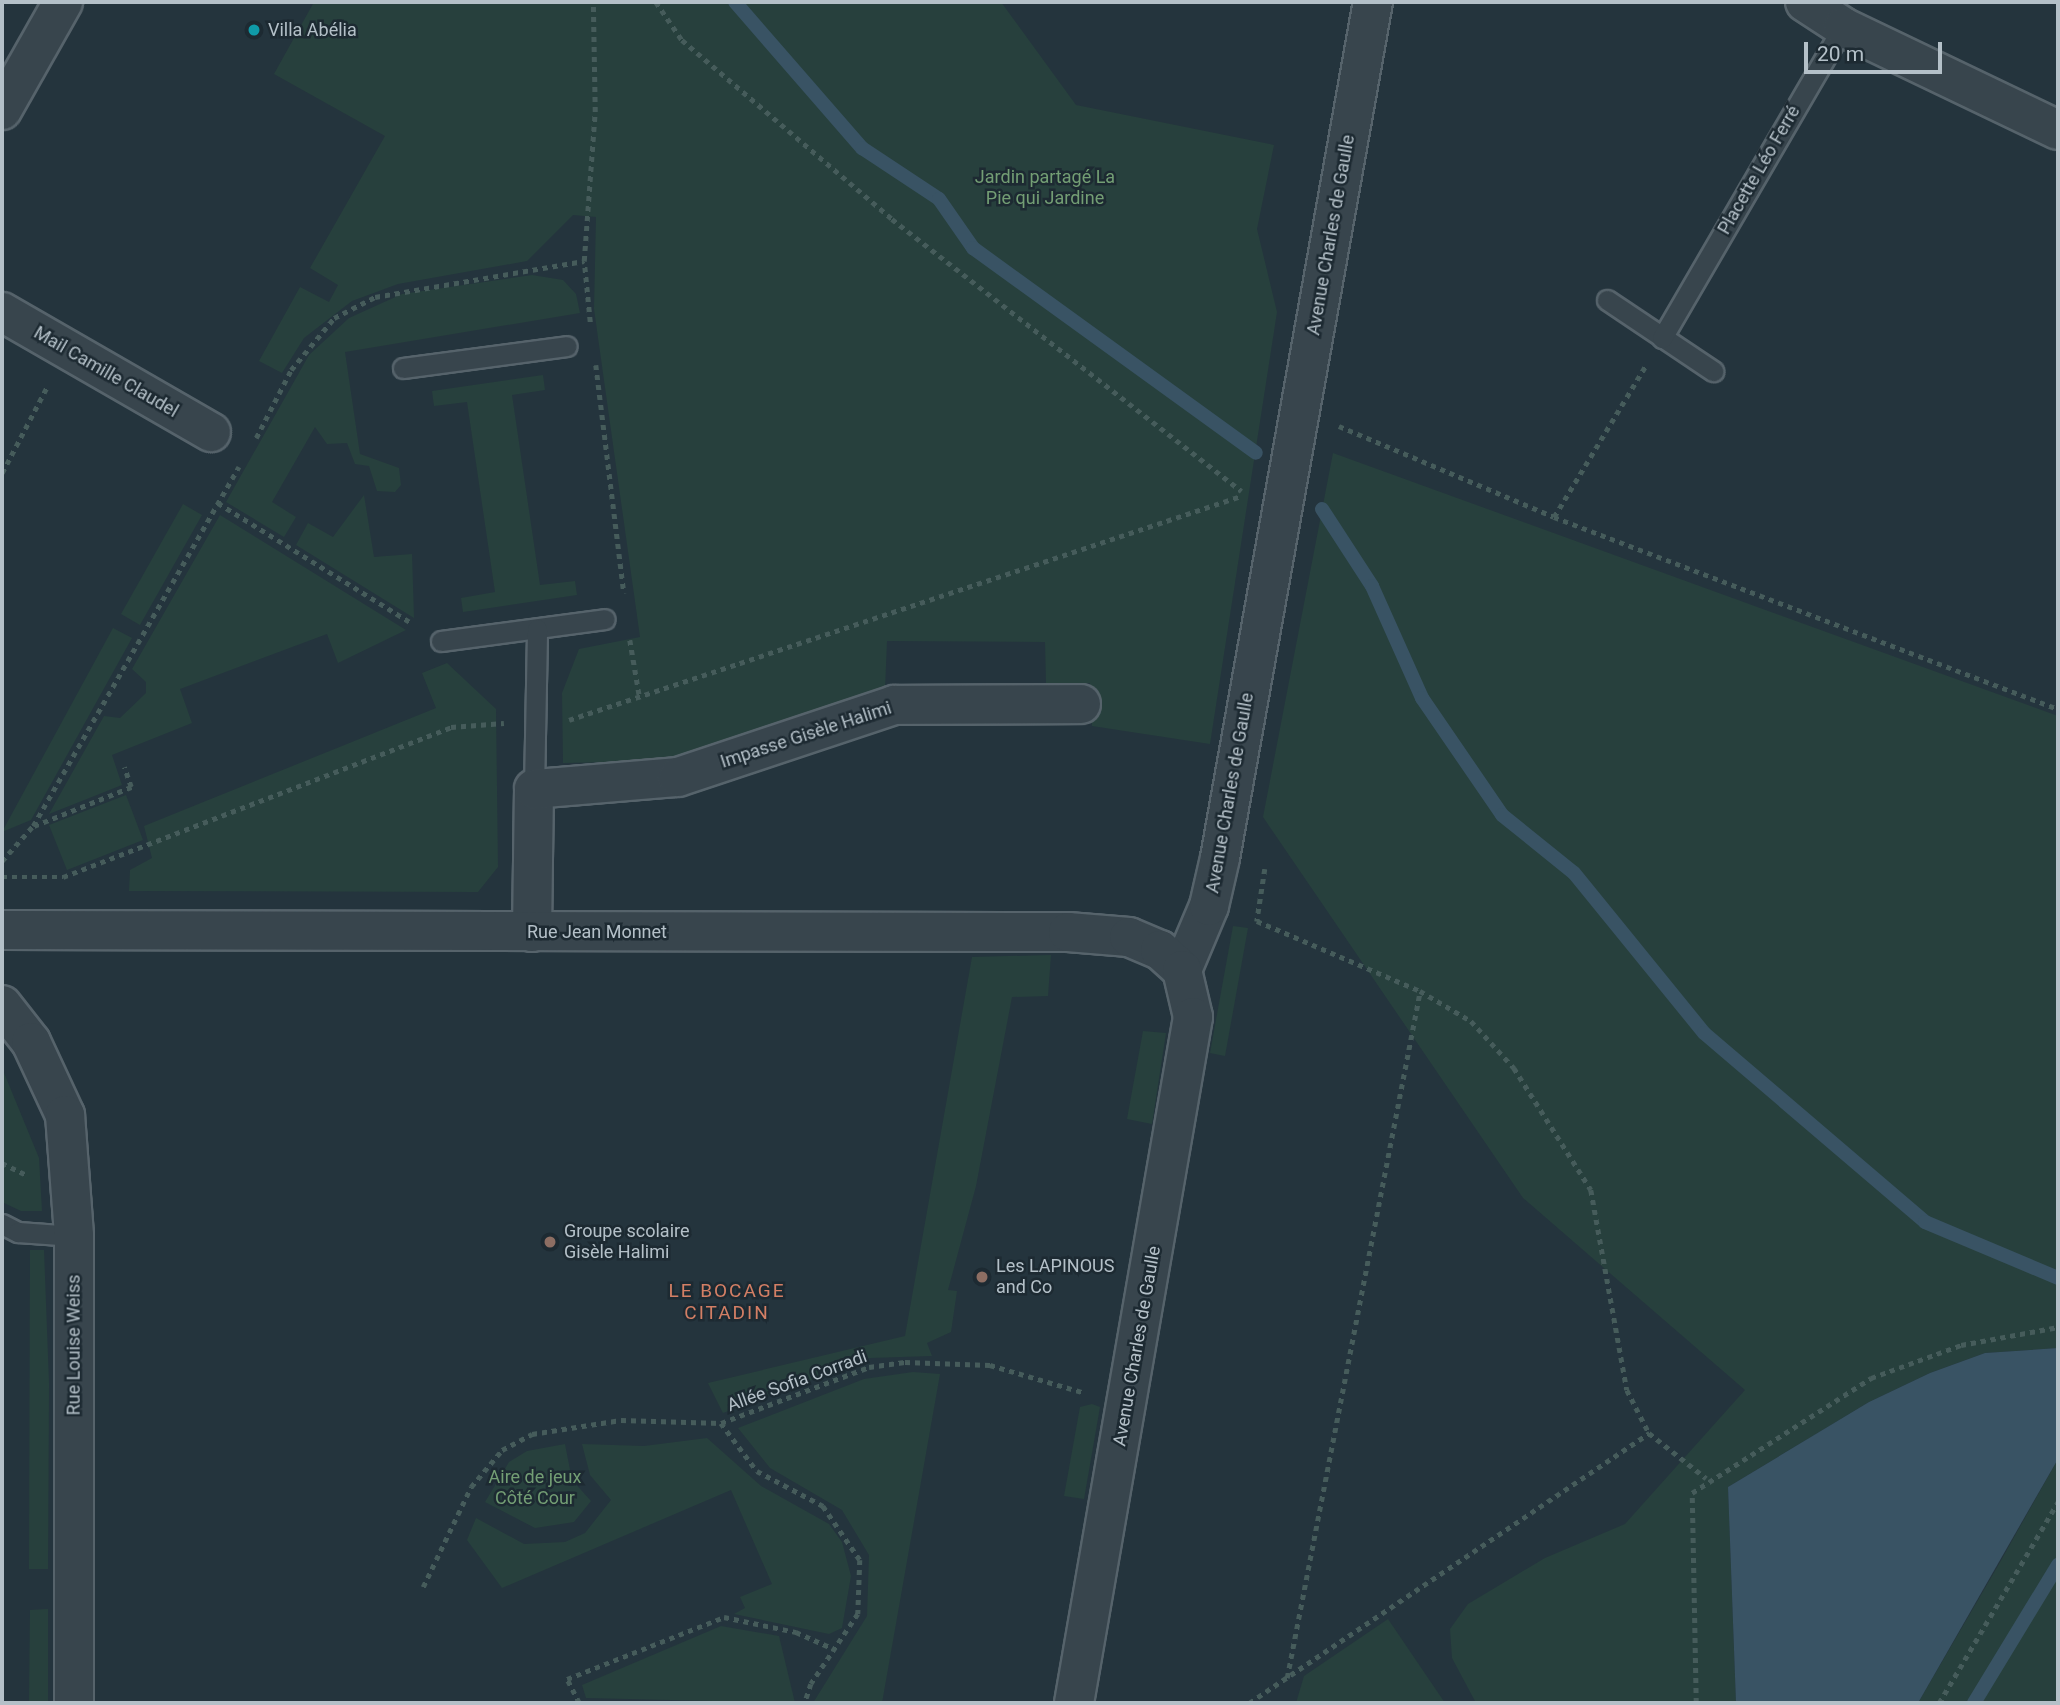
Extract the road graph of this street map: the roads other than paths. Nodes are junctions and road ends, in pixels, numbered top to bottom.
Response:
1 (63, 2) edge
2 (1373, 2) edge
3 (1805, 2) edge
4 (1849, 14) edge
5 (2, 110) edge
6 (2058, 130) edge
7 (1607, 300) dead end
8 (2, 312) edge
9 (1662, 338) junction
10 (568, 346) dead end
11 (403, 368) dead end
12 (1713, 371) dead end
13 (211, 432) dead end
14 (605, 619) dead end
15 (537, 629) junction
16 (441, 642) dead end
17 (1081, 704) dead end
18 (534, 789) junction
19 (2, 930) edge
20 (532, 932) junction
21 (1182, 970) junction
22 (2, 1005) edge
23 (2, 1224) edge
24 (74, 1236) junction
25 (74, 1703) edge
26 (1074, 1703) edge

1 - 5 street
2 - 21 street, Avenue Charles de Gaulle
3 - 4 street
4 - 6 street
4 - 9 lane, Placette Léo Ferré
7 - 9 lane
8 - 13 street, Mail Camille Claudel
9 - 12 lane
10 - 11 lane
14 - 15 lane
15 - 16 lane
15 - 18 lane
17 - 18 street, Impasse Gisèle Halimi
18 - 20 street
19 - 20 street, Rue Jean Monnet
20 - 21 street, Rue Jean Monnet
21 - 26 street, Avenue Charles de Gaulle
22 - 24 street, Rue Louise Weiss
23 - 24 lane
24 - 25 street, Rue Louise Weiss

